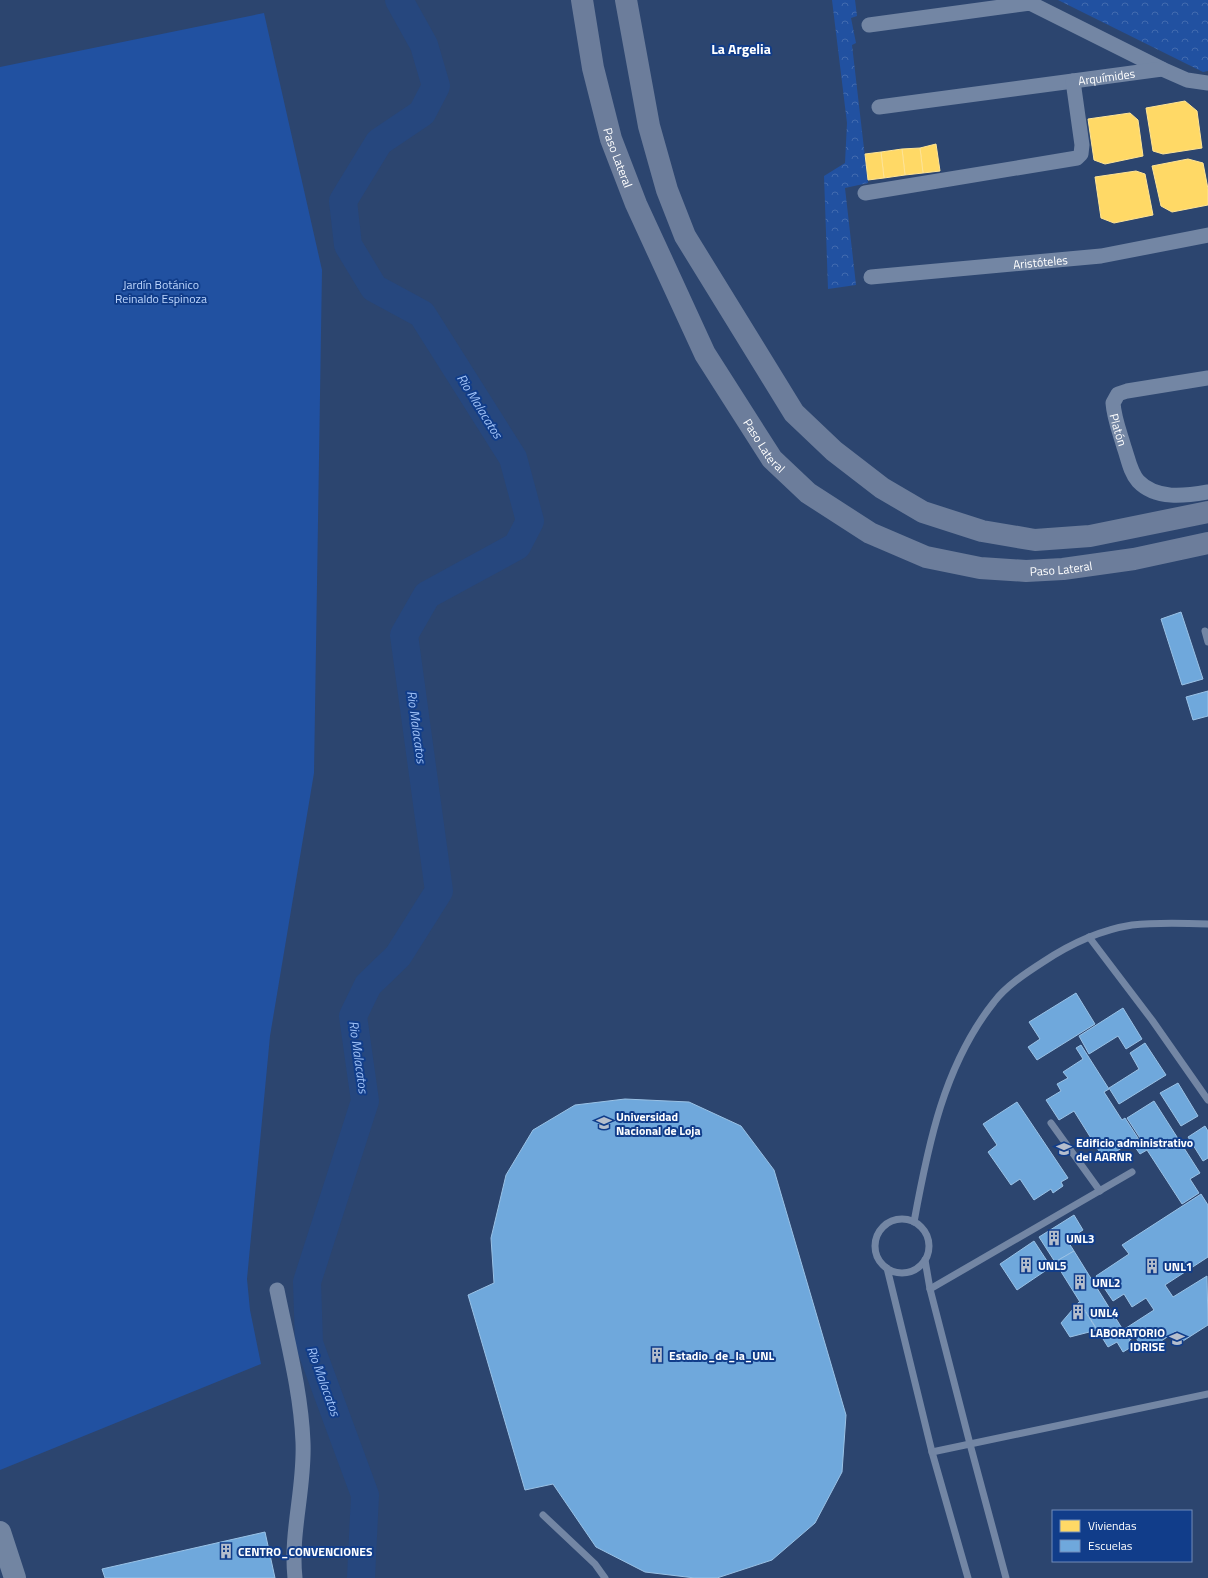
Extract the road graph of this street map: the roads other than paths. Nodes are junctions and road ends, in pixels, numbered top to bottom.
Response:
1 (582, 0) edge
2 (626, 0) edge
3 (1030, 1) edge
4 (869, 26) dead end
5 (1162, 69) junction
6 (1073, 81) junction
7 (1208, 83) edge
8 (879, 107) dead end
9 (864, 193) dead end
10 (1208, 235) edge
11 (871, 277) dead end
12 (1208, 378) edge
13 (1208, 492) edge
14 (1208, 512) edge
15 (1208, 543) edge
16 (1204, 631) dead end
17 (1208, 642) edge
18 (1208, 924) edge
19 (1089, 937) junction
20 (1208, 1100) edge
21 (1050, 1123) dead end
22 (1132, 1172) dead end
23 (1100, 1190) junction
24 (914, 1222) junction
25 (925, 1260) junction
26 (886, 1268) junction
27 (930, 1289) junction
28 (277, 1290) dead end
29 (1208, 1394) edge
30 (970, 1444) junction
31 (932, 1452) junction
32 (543, 1515) dead end
33 (0, 1532) edge
34 (15, 1578) edge
35 (295, 1578) edge
36 (605, 1578) edge
37 (968, 1578) edge
38 (1006, 1578) edge

1 - 15 highway, Paso Lateral
2 - 14 highway
3 - 4 street
3 - 5 street
5 - 6 street, Arquímides
5 - 7 street
6 - 8 street
6 - 9 street, Arquímides
10 - 11 street, Aristóteles
12 - 13 street, Platón
16 - 17 lane
18 - 19 lane
19 - 20 lane
19 - 24 lane
21 - 23 lane
22 - 23 lane
23 - 27 lane
24 - 25 lane
24 - 26 lane
25 - 26 lane
25 - 27 lane
26 - 31 lane
27 - 30 lane
28 - 35 street
29 - 30 lane
30 - 31 lane
30 - 38 lane
31 - 37 lane
32 - 36 lane
33 - 34 main road

